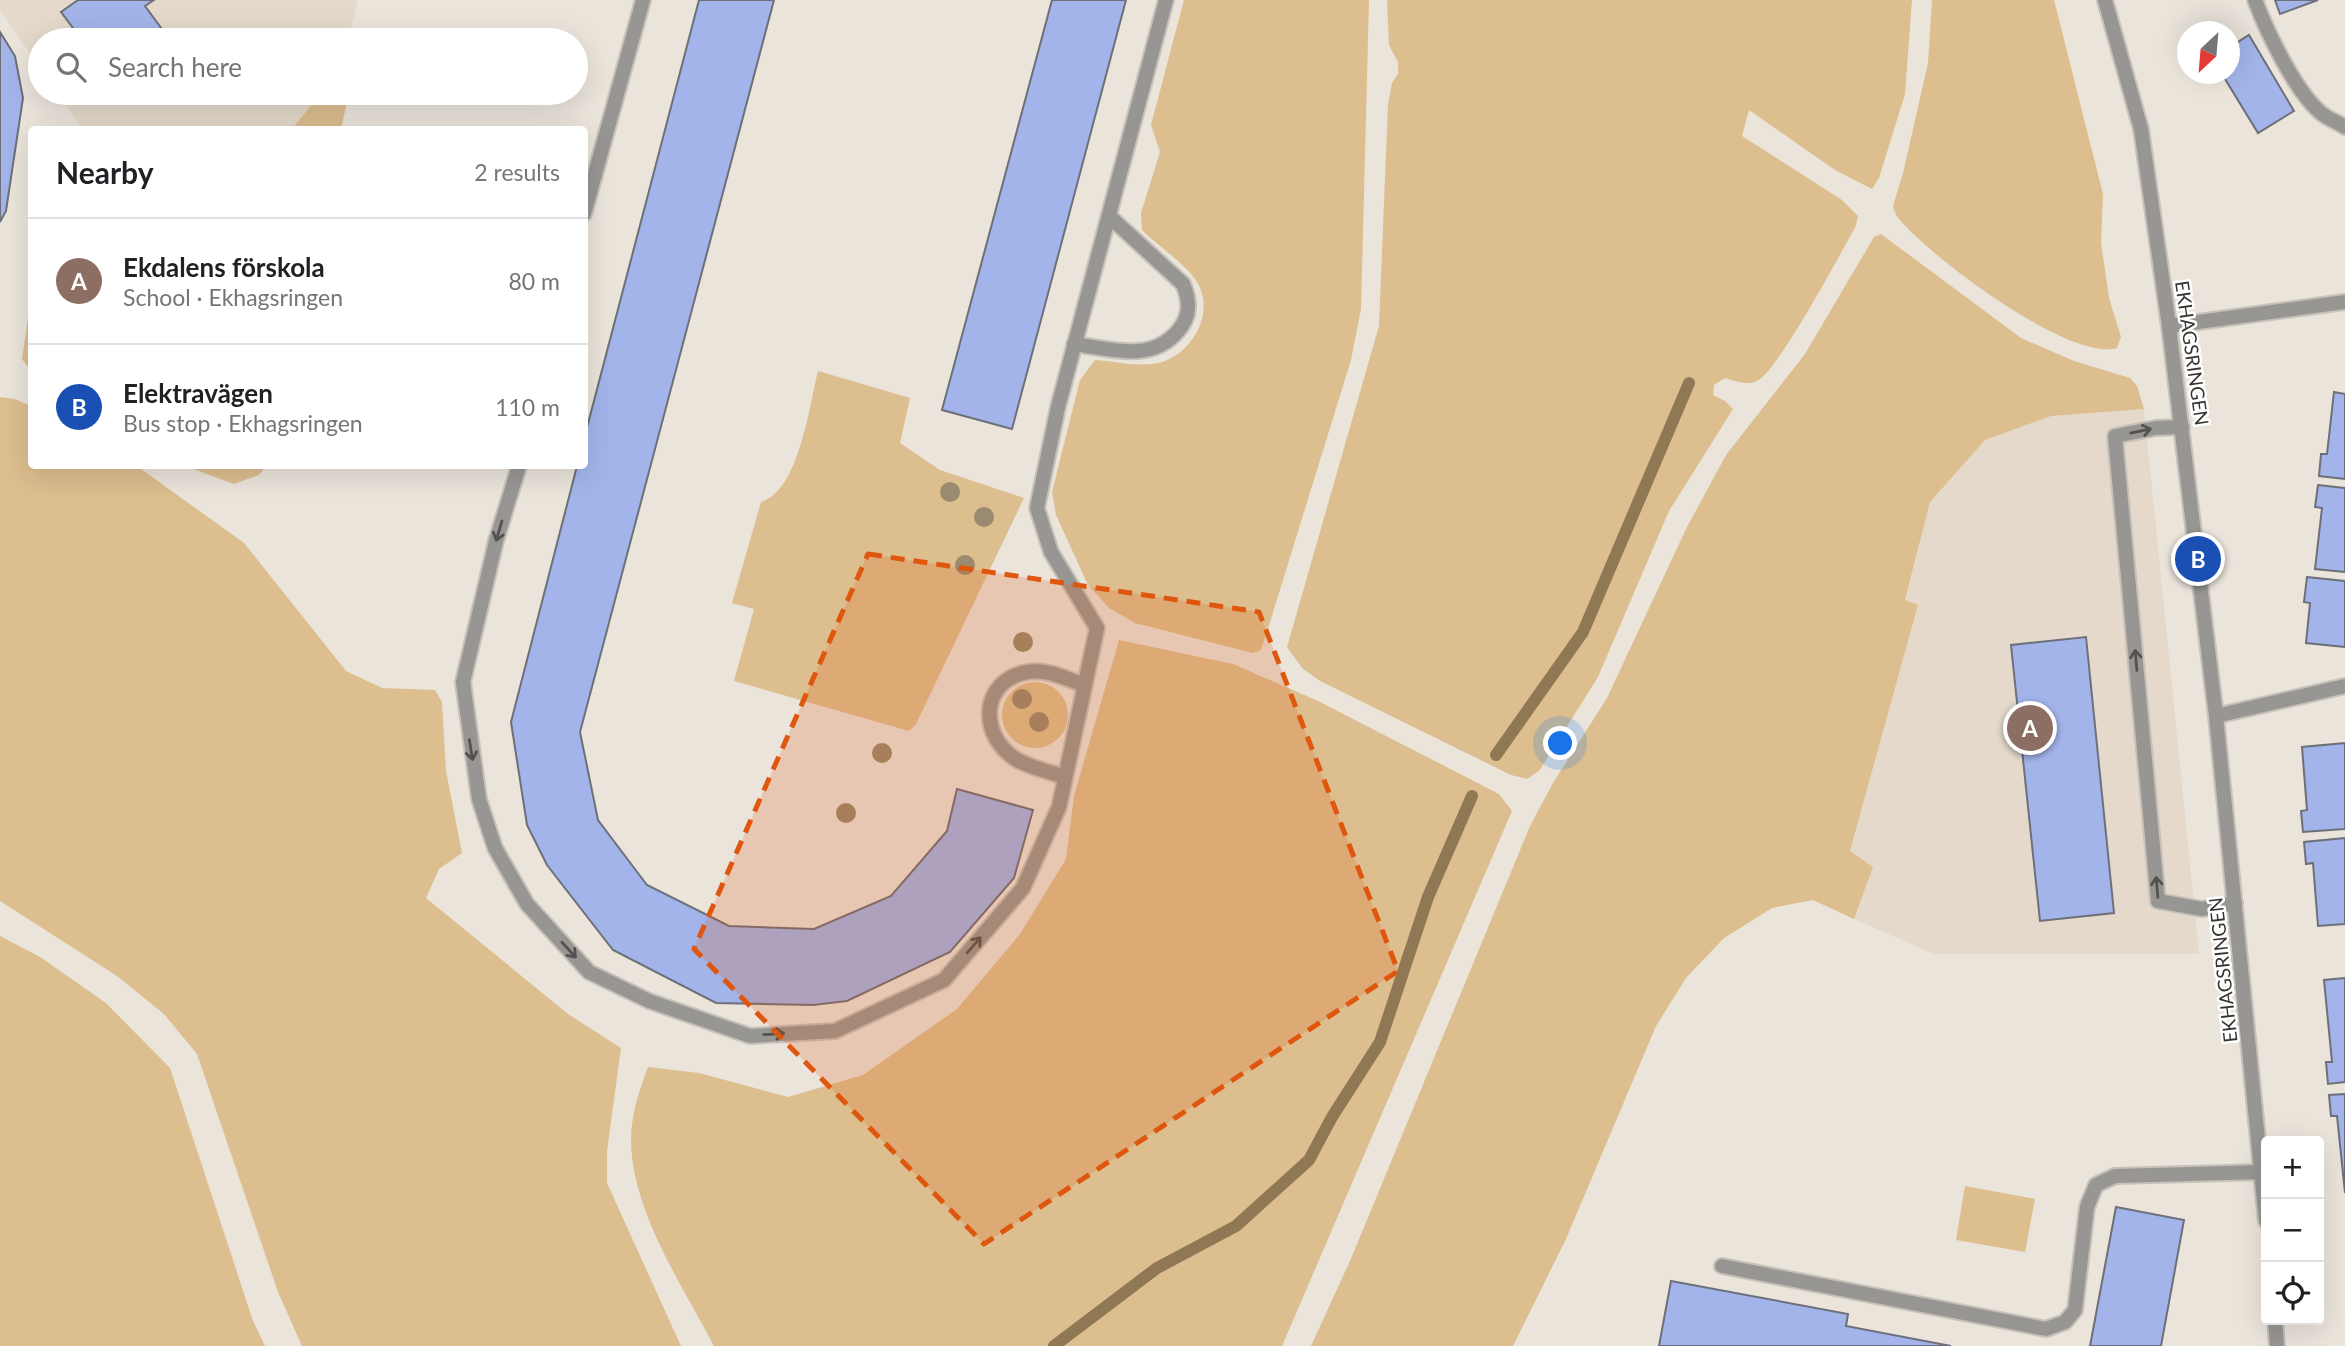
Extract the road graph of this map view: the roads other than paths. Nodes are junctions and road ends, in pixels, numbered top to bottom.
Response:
1 (643, 0) edge
2 (1167, 0) edge
3 (2105, 0) edge
4 (2255, 0) edge
5 (2345, 127) edge
6 (588, 199) edge
7 (1109, 216) junction
8 (2345, 302) edge
9 (2169, 326) junction
10 (1074, 344) junction
11 (2182, 427) junction
12 (518, 469) edge
13 (1084, 685) junction
14 (2345, 686) edge
15 (2216, 716) junction
16 (1065, 777) junction
17 (2235, 903) junction
18 (2261, 1162) edge
19 (2261, 1172) edge
20 (1722, 1266) dead end
21 (2275, 1325) edge
22 (2277, 1346) edge

1 - 6 street
2 - 7 street
3 - 9 street, EKHAGSRINGEN
4 - 5 street
7 - 10 street
7 - 10 street
8 - 9 street
9 - 11 street, EKHAGSRINGEN
10 - 13 street
11 - 15 street, EKHAGSRINGEN
17 -> 11 street
12 -> 16 street
13 - 16 street
13 - 16 street
14 - 15 street
15 - 17 street, EKHAGSRINGEN
17 - 18 street, EKHAGSRINGEN
19 - 20 street
21 - 22 street

